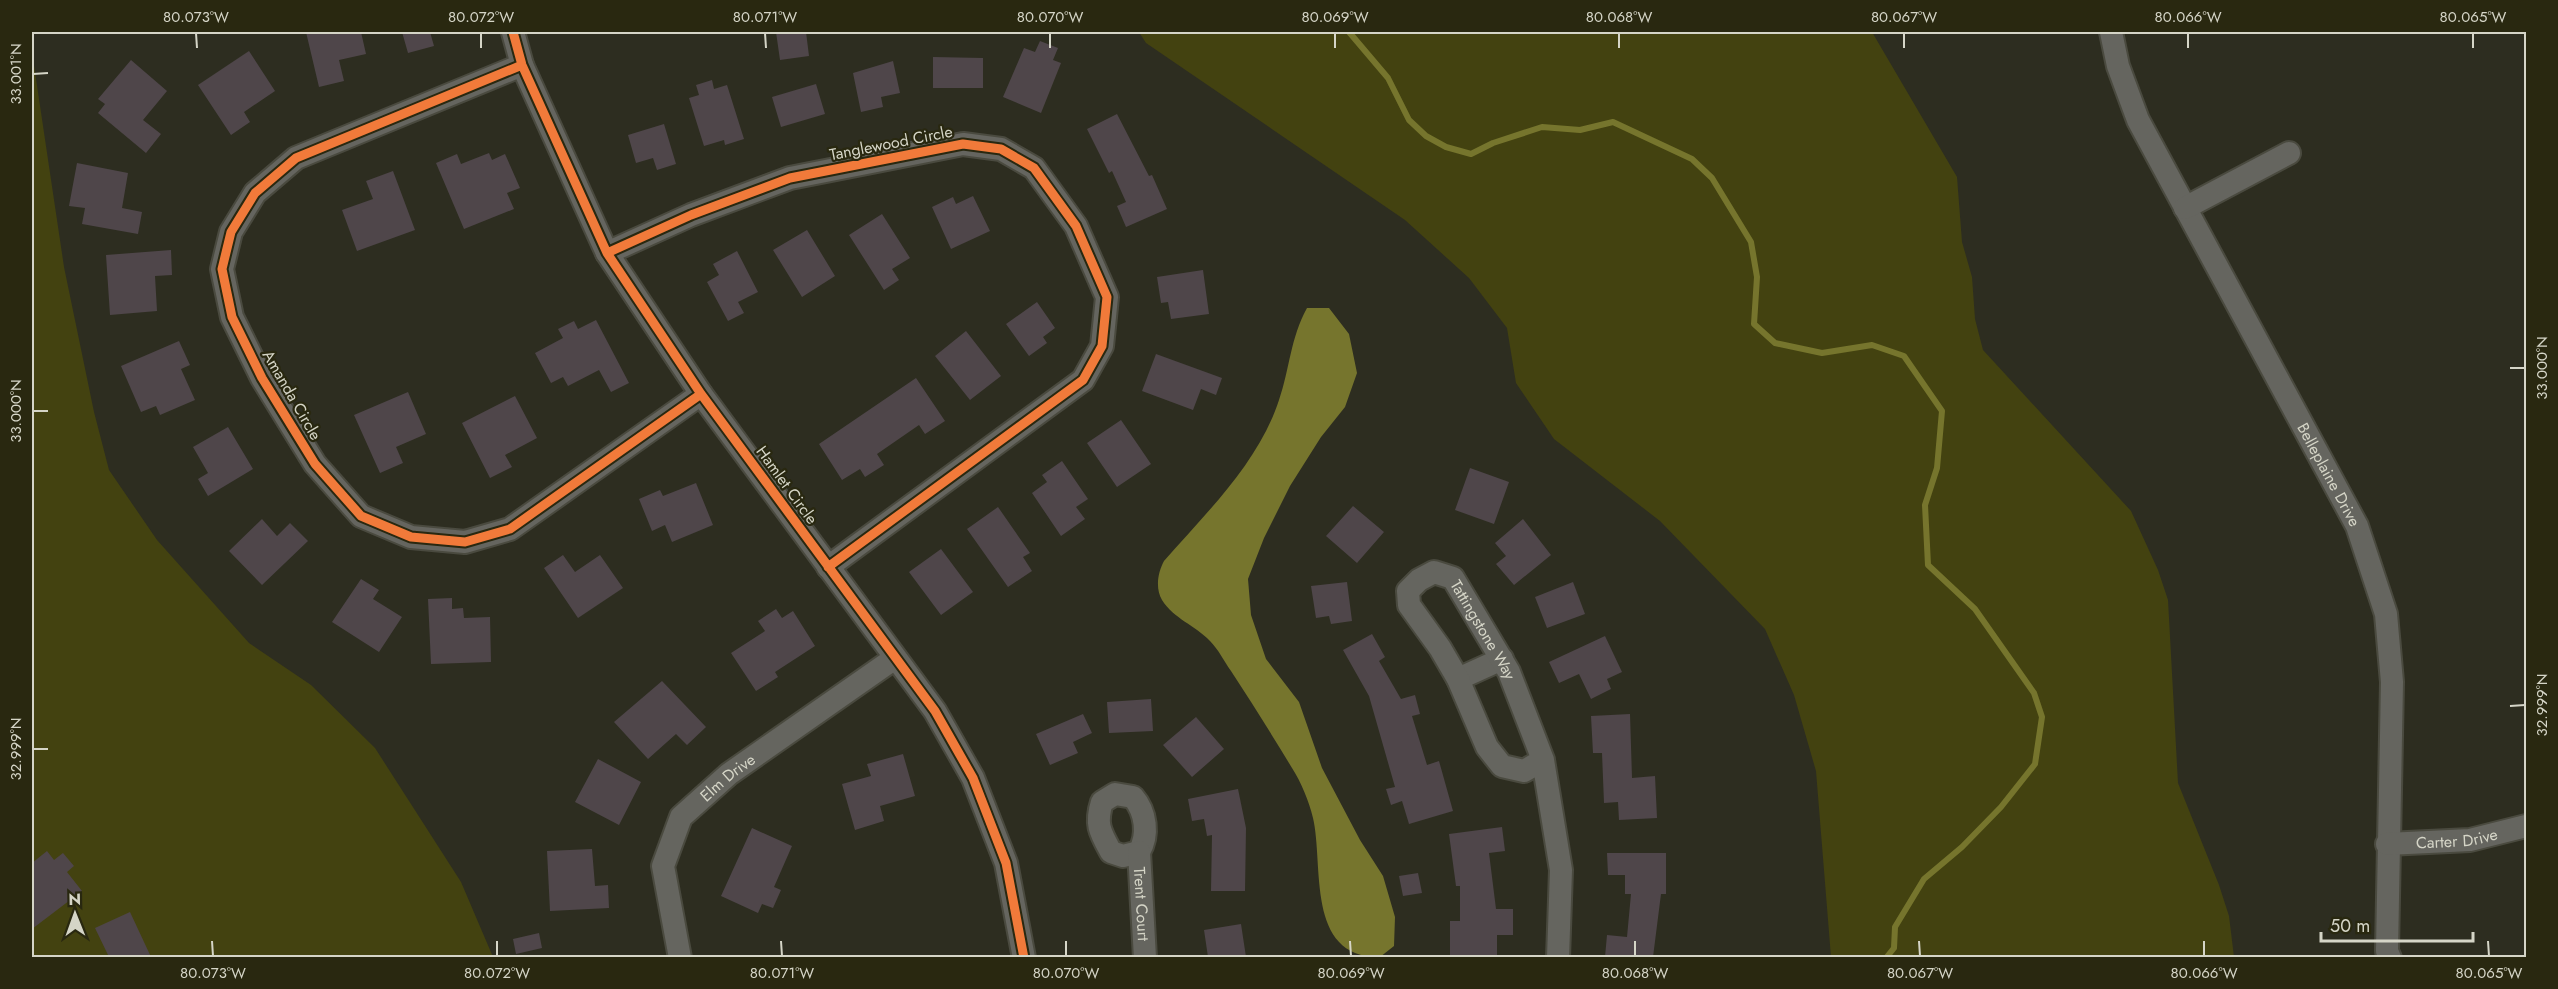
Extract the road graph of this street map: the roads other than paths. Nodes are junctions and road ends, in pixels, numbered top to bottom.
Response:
1 (513, 32) edge
2 (2111, 32) edge
3 (522, 65) junction
4 (2289, 153) dead end
5 (2185, 208) junction
6 (607, 253) junction
7 (701, 394) junction
8 (828, 567) junction
9 (895, 658) junction
10 (1502, 659) junction
11 (1458, 679) junction
12 (1543, 760) junction
13 (2526, 826) edge
14 (2387, 844) junction
15 (1138, 852) dead end
16 (680, 957) edge
17 (1024, 957) edge
18 (1145, 957) edge
19 (1558, 957) edge
20 (2390, 957) edge

1 - 3 street, Hamlet Circle
2 - 5 street, Belleplaine Drive
3 - 6 street, Hamlet Circle
3 - 7 street, Amanda Circle
4 - 5 street
5 - 14 street, Belleplaine Drive
6 - 7 street, Hamlet Circle
6 - 8 street, Tanglewood Circle
7 - 8 street, Hamlet Circle
8 - 9 street, Hamlet Circle
9 - 16 street, Elm Drive
9 - 17 street, Hamlet Circle
10 - 11 street
10 - 11 street, Tattingstone Way
10 - 12 street, Tattingstone Way
11 - 12 street, Tattingstone Way
12 - 19 street, Tattingstone Way
13 - 14 street, Carter Drive
14 - 20 street, Belleplaine Drive
15 - 18 street, Trent Court

